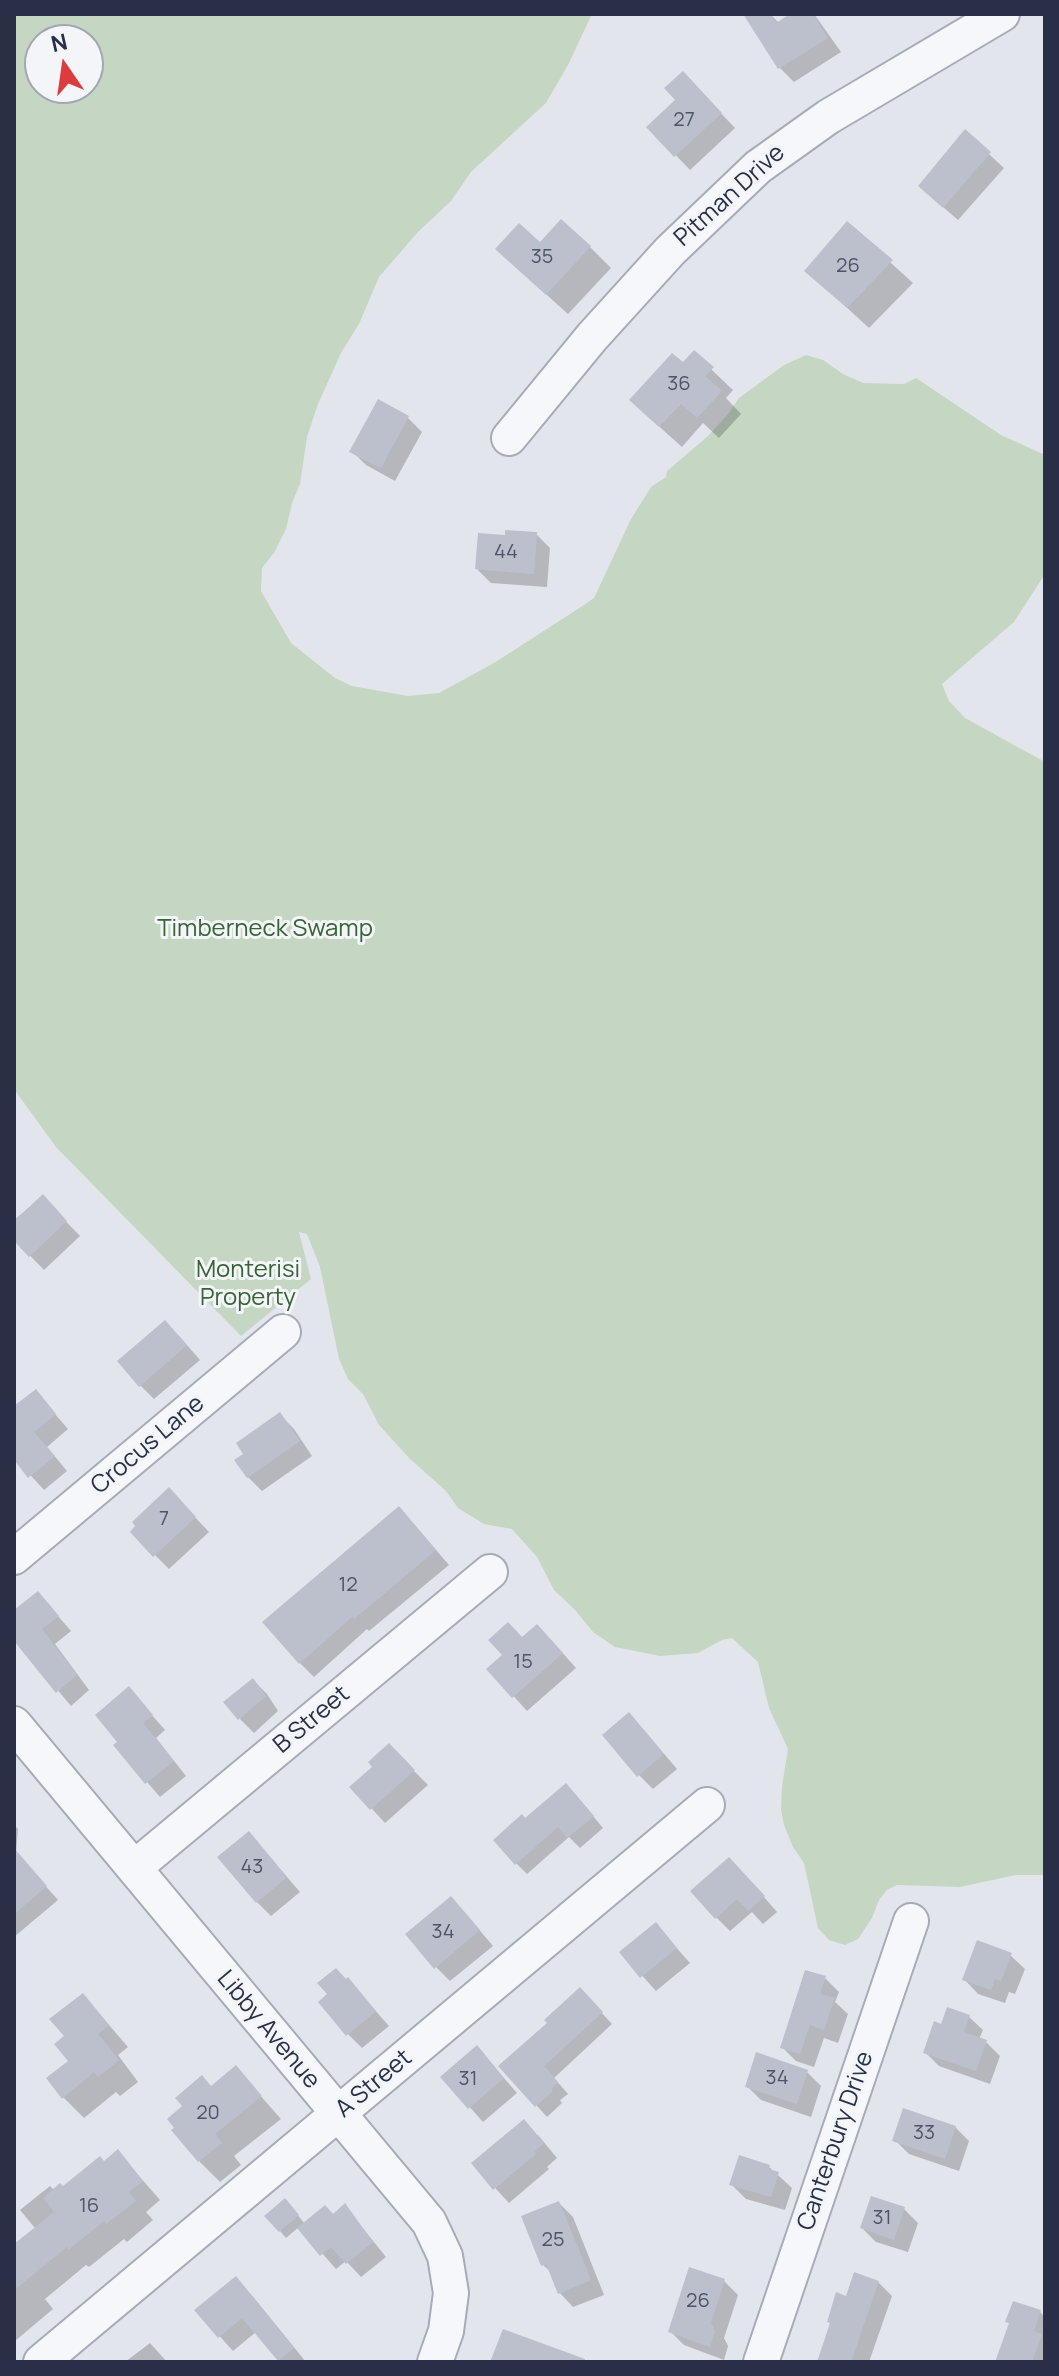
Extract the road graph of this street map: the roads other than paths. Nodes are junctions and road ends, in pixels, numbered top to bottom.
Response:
1 (1002, 14) edge
2 (509, 438) dead end
3 (283, 1332) dead end
4 (14, 1557) edge
5 (490, 1572) dead end
6 (14, 1724) edge
7 (707, 1805) dead end
8 (134, 1868) junction
9 (911, 1921) dead end
10 (338, 2114) junction
11 (41, 2362) edge
12 (435, 2362) edge
13 (761, 2362) edge

1 - 2 street, Pitman Drive
3 - 4 street, Crocus Lane
5 - 8 street, B Street
6 - 8 street, Libby Avenue
7 - 10 street, A Street
8 - 10 street, Libby Avenue
9 - 13 street, Canterbury Drive
10 - 11 street, A Street
10 - 12 street, Libby Avenue

